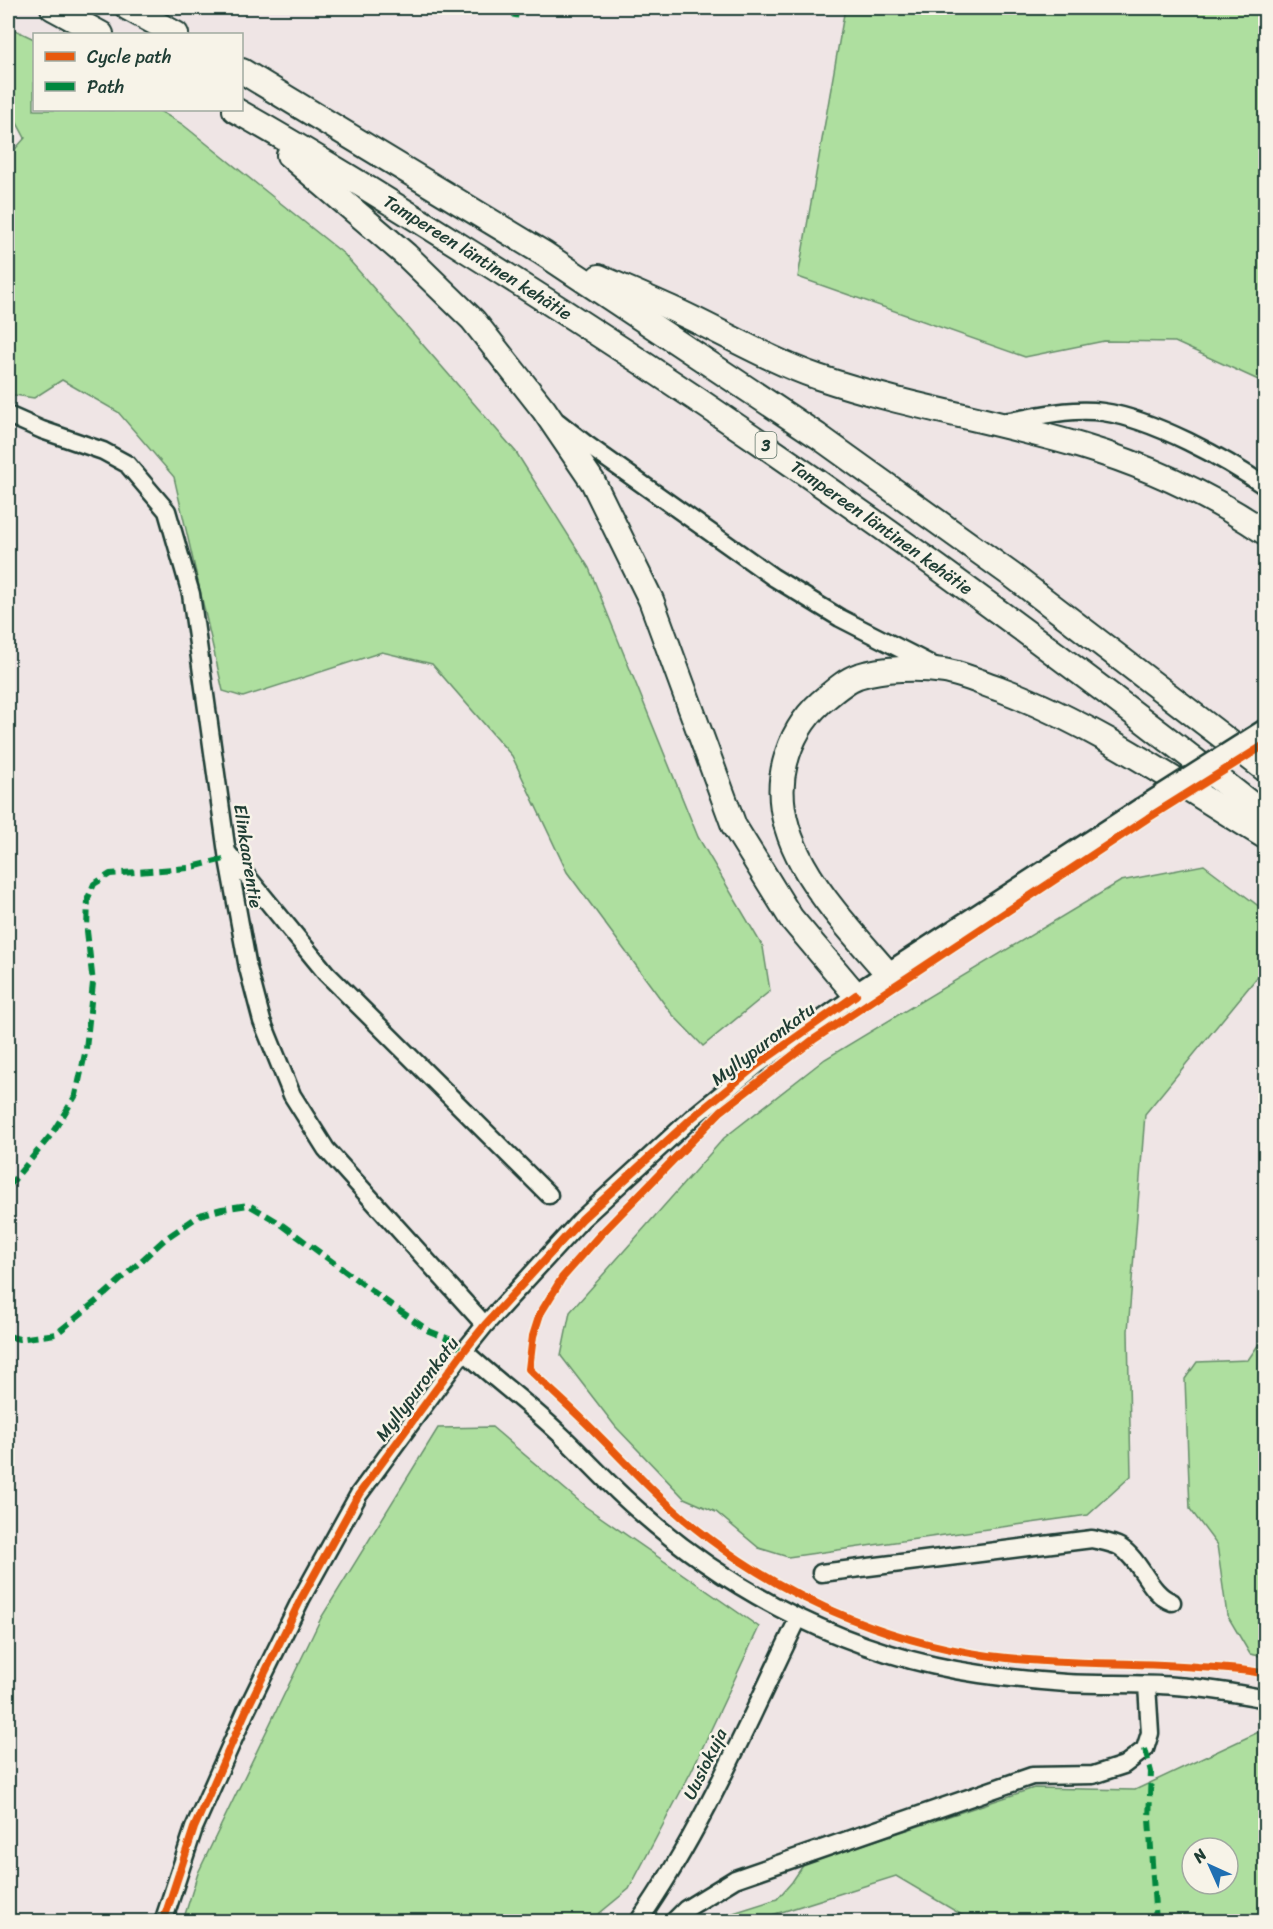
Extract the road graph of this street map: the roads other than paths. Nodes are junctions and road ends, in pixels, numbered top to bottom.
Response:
1 (53, 8) edge
2 (128, 8) edge
3 (99, 33) edge
4 (174, 33) edge
5 (243, 72) edge
6 (237, 111) edge
7 (543, 253) junction
8 (544, 410) junction
9 (8, 415) edge
10 (993, 423) junction
11 (1266, 487) edge
12 (1266, 533) edge
13 (945, 671) junction
14 (1266, 730) edge
15 (1266, 770) edge
16 (1266, 816) edge
17 (1266, 837) edge
18 (227, 853) junction
19 (889, 975) junction
20 (856, 995) junction
21 (549, 1195) dead end
22 (485, 1325) junction
23 (464, 1351) junction
24 (821, 1573) dead end
25 (1172, 1602) dead end
26 (798, 1619) junction
27 (1148, 1685) junction
28 (1266, 1699) edge
29 (163, 1922) edge
30 (638, 1922) edge
31 (673, 1922) edge

1 - 3 highway
2 - 4 highway
5 - 7 highway, Tampereen läntinen kehätie / 3
6 - 8 highway
6 - 16 highway, Tampereen läntinen kehätie / 3
7 - 10 highway
7 - 15 highway, Tampereen läntinen kehätie / 3
8 - 13 street
8 - 20 highway
9 - 18 street, Elinkaarentie
10 - 11 street
10 - 12 highway
13 - 17 highway
13 - 19 highway
14 - 19 main road, Myllypuronkatu, bridge
18 - 21 street
18 - 22 street, Elinkaarentie
19 - 20 main road, Myllypuronkatu
20 - 22 street, Myllypuronkatu
22 - 23 street, Myllypuronkatu
23 - 26 street
23 - 29 street, Myllypuronkatu
24 - 25 street
26 - 27 street
26 - 30 street, Uusiokuja
27 - 28 street
27 - 31 street

